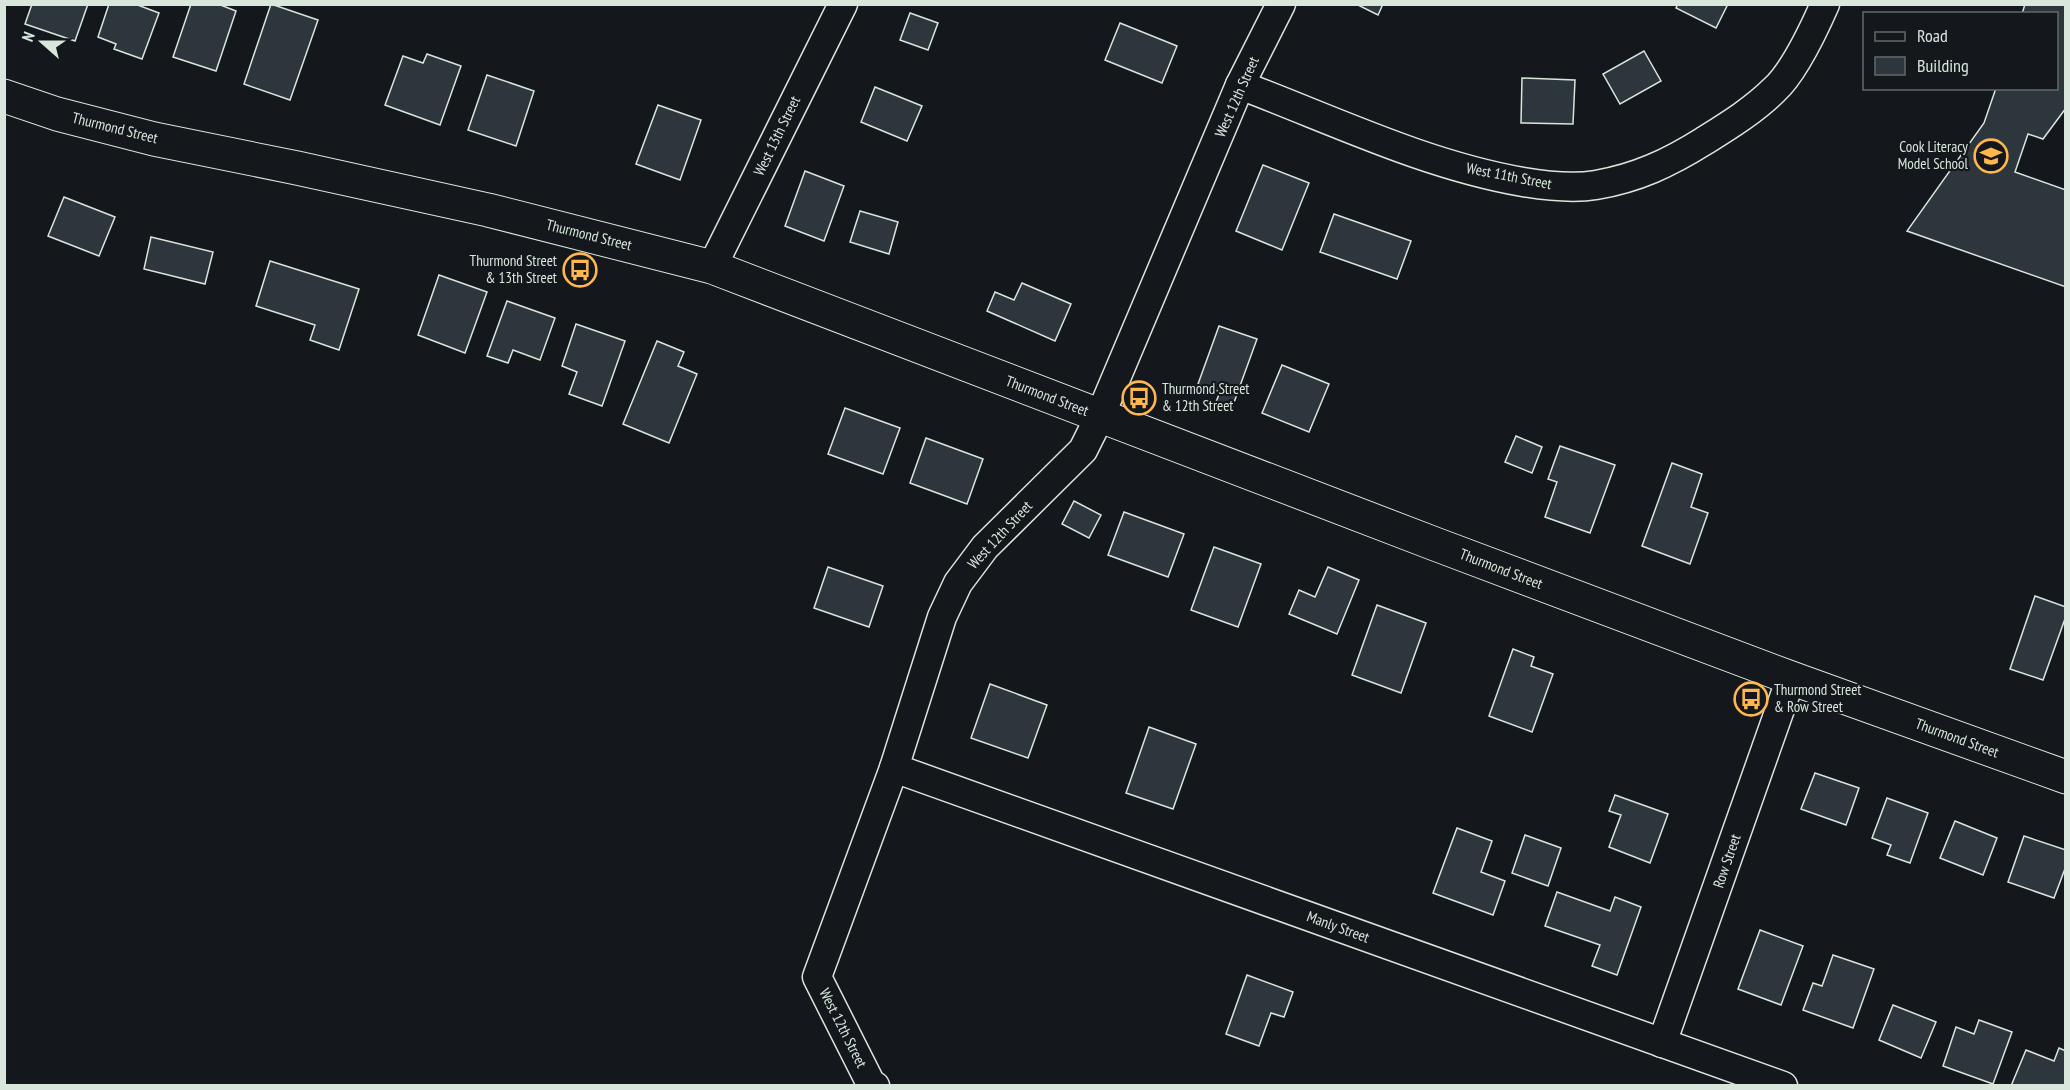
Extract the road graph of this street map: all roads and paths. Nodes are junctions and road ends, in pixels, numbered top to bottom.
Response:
1 (843, 4) edge
2 (1281, 4) edge
3 (1825, 4) edge
4 (1240, 85) junction
5 (4, 96) edge
6 (712, 267) junction
7 (1100, 416) junction
8 (1791, 678) junction
9 (894, 768) junction
10 (2066, 777) edge
11 (1662, 1043) junction
12 (875, 1086) edge
13 (1783, 1086) edge

1 - 6 street, West 13th Street
2 - 4 street, West 12th Street
3 - 4 street, West 11th Street
4 - 7 street, West 12th Street
5 - 6 street, Thurmond Street
6 - 7 street, Thurmond Street
7 - 8 street, Thurmond Street
7 - 9 street, West 12th Street
8 - 10 street, Thurmond Street
8 - 11 street, Row Street
9 - 11 street, Manly Street
9 - 12 street, West 12th Street
11 - 13 street, Manly Street

